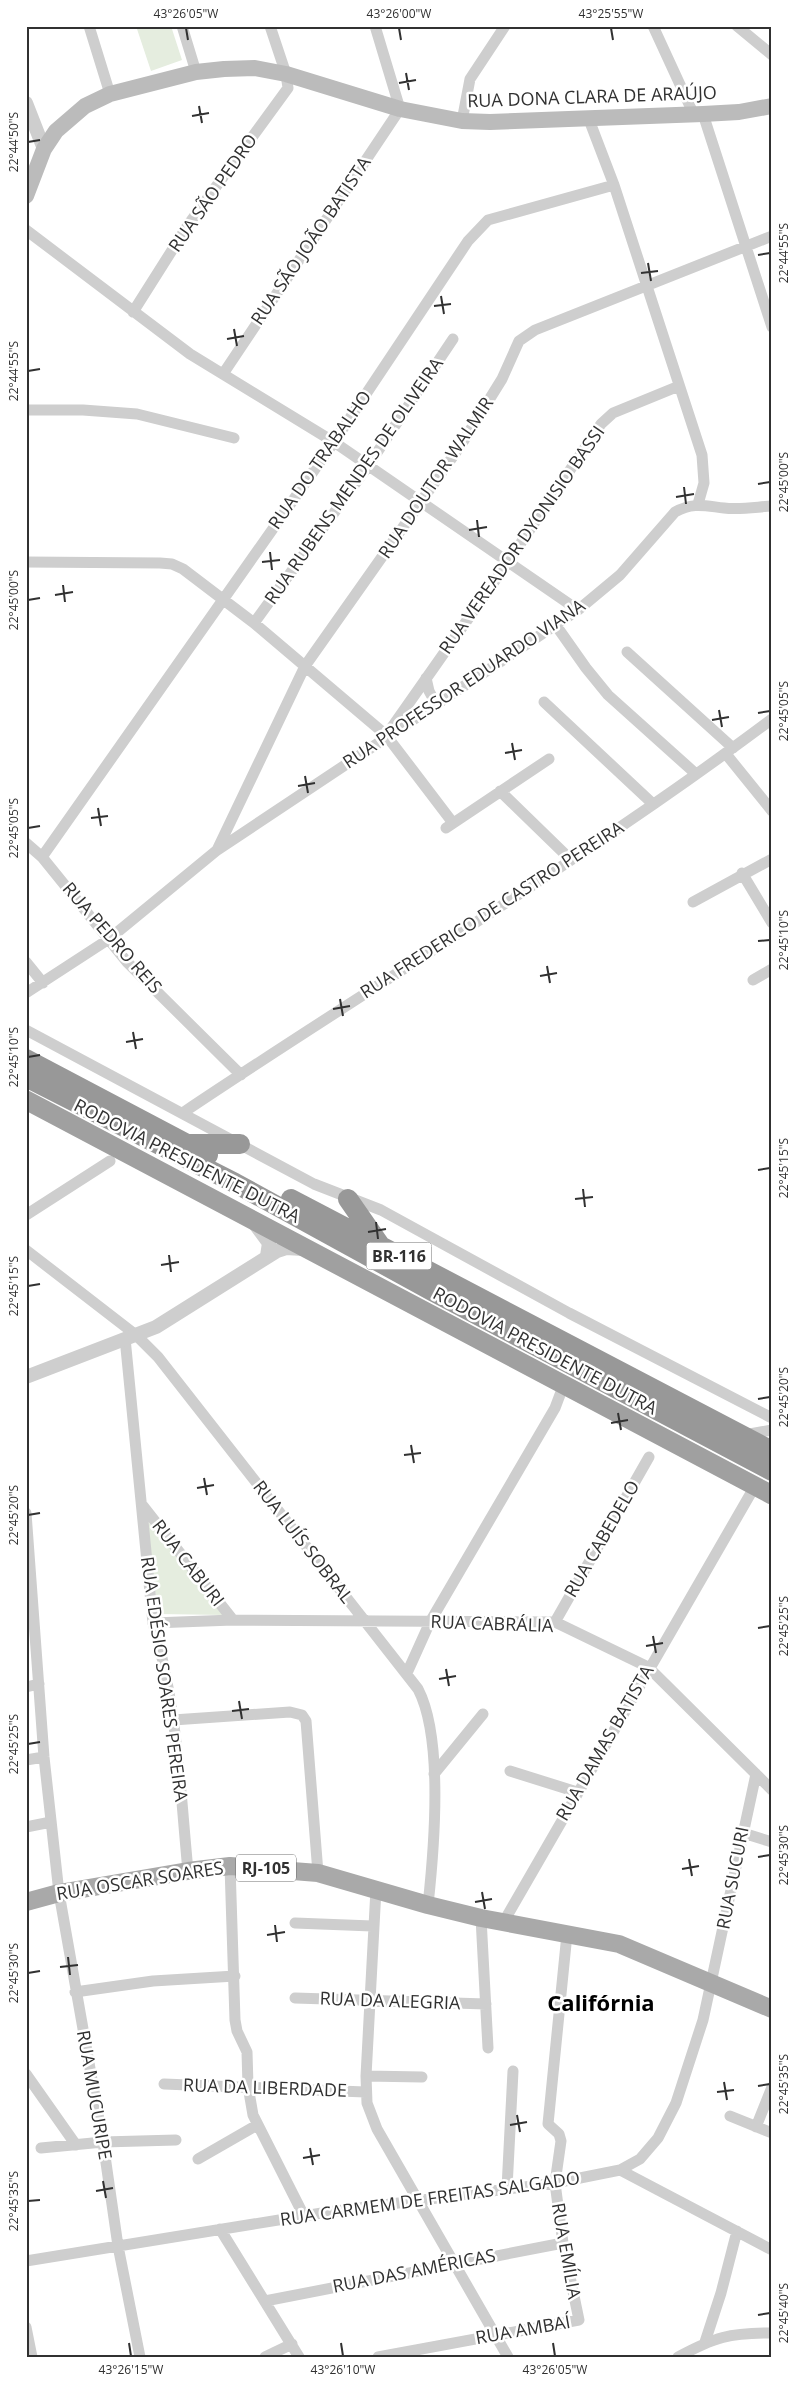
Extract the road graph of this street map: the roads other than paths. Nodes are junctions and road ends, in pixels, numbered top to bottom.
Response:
1 (90, 26) edge
2 (182, 26) edge
3 (270, 26) edge
4 (375, 26) edge
5 (505, 26) edge
6 (653, 26) edge
7 (737, 26) edge
8 (772, 55) edge
9 (196, 72) junction
10 (286, 74) junction
11 (110, 94) junction
12 (26, 103) edge
13 (772, 106) edge
14 (400, 109) junction
15 (699, 114) junction
16 (588, 117) junction
17 (462, 121) junction
18 (44, 149) junction
19 (614, 185) junction
20 (26, 196) edge
21 (26, 230) edge
22 (772, 236) edge
23 (746, 246) junction
24 (646, 287) junction
25 (133, 312) junction
26 (772, 326) edge
27 (453, 339) dead end
28 (223, 374) junction
29 (679, 386) junction
30 (26, 410) edge
31 (234, 438) dead end
32 (334, 442) junction
33 (368, 466) junction
34 (422, 502) junction
35 (698, 504) junction
36 (772, 506) edge
37 (26, 562) edge
38 (508, 562) junction
39 (222, 598) junction
40 (578, 610) junction
41 (254, 623) junction
42 (555, 624) junction
43 (627, 652) dead end
44 (306, 666) junction
45 (426, 678) junction
46 (544, 702) dead end
47 (436, 704) junction
48 (772, 719) edge
49 (386, 735) junction
50 (729, 751) junction
51 (549, 759) dead end
52 (696, 774) junction
53 (500, 791) junction
54 (652, 804) junction
55 (772, 810) edge
56 (32, 851) edge
57 (216, 851) junction
58 (772, 859) edge
59 (570, 860) junction
60 (742, 874) junction
61 (693, 902) dead end
62 (772, 923) edge
63 (109, 939) junction
64 (26, 962) edge
65 (772, 969) edge
66 (753, 980) dead end
67 (43, 983) junction
68 (26, 994) edge
69 (26, 1030) edge
70 (26, 1058) edge
71 (241, 1075) junction
72 (26, 1077) edge
73 (26, 1100) edge
74 (184, 1112) junction
75 (187, 1144) junction
76 (240, 1144) junction
77 (110, 1161) dead end
78 (348, 1199) junction
79 (26, 1214) edge
80 (244, 1215) junction
81 (381, 1246) junction
82 (309, 1249) junction
83 (26, 1250) edge
84 (267, 1256) junction
85 (130, 1337) junction
86 (26, 1378) edge
87 (564, 1384) junction
88 (770, 1417) dead end
89 (772, 1430) edge
90 (743, 1435) junction
91 (772, 1451) edge
92 (649, 1457) dead end
93 (772, 1472) edge
94 (755, 1486) junction
95 (772, 1495) edge
96 (143, 1506) junction
97 (26, 1513) edge
98 (233, 1620) junction
99 (366, 1622) junction
100 (430, 1622) junction
101 (555, 1622) junction
102 (153, 1623) junction
103 (648, 1668) junction
104 (407, 1673) junction
105 (39, 1684) junction
106 (26, 1687) edge
107 (483, 1714) dead end
108 (173, 1720) junction
109 (44, 1757) junction
110 (26, 1760) edge
111 (510, 1771) dead end
112 (434, 1774) junction
113 (756, 1774) junction
114 (772, 1790) edge
115 (578, 1792) junction
116 (51, 1822) junction
117 (26, 1827) edge
118 (743, 1833) junction
119 (772, 1842) edge
120 (230, 1866) junction
121 (188, 1871) junction
122 (318, 1873) junction
123 (376, 1889) junction
124 (59, 1893) junction
125 (26, 1902) edge
126 (428, 1905) junction
127 (481, 1918) junction
128 (295, 1923) dead end
129 (503, 1923) junction
130 (372, 1926) junction
131 (567, 1934) junction
132 (235, 1976) junction
133 (712, 1983) junction
134 (76, 1992) junction
135 (294, 1998) dead end
136 (370, 2001) junction
137 (486, 2004) junction
138 (772, 2009) edge
139 (488, 2048) dead end
140 (513, 2071) dead end
141 (26, 2074) edge
142 (366, 2076) junction
143 (422, 2077) dead end
144 (164, 2084) dead end
145 (248, 2086) junction
146 (772, 2087) edge
147 (365, 2092) junction
148 (730, 2116) dead end
149 (257, 2125) junction
150 (756, 2127) junction
151 (772, 2133) edge
152 (176, 2140) dead end
153 (103, 2142) junction
154 (76, 2145) junction
155 (41, 2148) dead end
156 (198, 2159) dead end
157 (620, 2170) junction
158 (555, 2182) junction
159 (507, 2188) junction
160 (418, 2200) junction
161 (304, 2216) junction
162 (220, 2230) junction
163 (737, 2231) junction
164 (563, 2243) junction
165 (118, 2246) junction
166 (772, 2250) edge
167 (26, 2261) edge
168 (454, 2263) junction
169 (265, 2301) junction
170 (579, 2320) joint
171 (26, 2326) edge
172 (772, 2333) edge
173 (495, 2335) junction
174 (705, 2342) junction
175 (292, 2344) junction
176 (32, 2357) edge
177 (140, 2357) edge
178 (265, 2357) edge
179 (299, 2357) edge
180 (378, 2357) edge
181 (508, 2357) edge
182 (678, 2357) edge

1 - 11 street
2 - 9 street
3 - 10 street
4 - 14 street
5 - 17 street
6 - 15 street
7 - 8 street
9 - 10 main road, RUA DONA CLARA DE ARAÚJO
9 - 11 main road, RUA DONA CLARA DE ARAÚJO
10 - 14 main road, RUA DONA CLARA DE ARAÚJO
10 - 25 street, RUA SÃO PEDRO
11 - 18 main road, RUA DONA CLARA DE ARAÚJO
12 - 18 street
13 - 15 main road, RUA DONA CLARA DE ARAÚJO
14 - 17 main road, RUA DONA CLARA DE ARAÚJO
14 - 28 street, RUA SÃO JOÃO BATISTA
15 - 16 main road, RUA DONA CLARA DE ARAÚJO
15 - 23 street
16 - 17 main road, RUA DONA CLARA DE ARAÚJO
16 - 19 street
18 - 20 main road, RUA DONA CLARA DE ARAÚJO
19 - 24 street
19 - 32 street, RUA DO TRABALHO
21 - 25 street
22 - 23 street, RUA DOUTOR WALMIR
23 - 24 street, RUA DOUTOR WALMIR
23 - 26 street
24 - 29 street
24 - 34 street, RUA DOUTOR WALMIR
25 - 28 street
27 - 33 street, RUA RUBENS MENDES DE OLIVEIRA
28 - 32 street
29 - 35 street
29 - 38 street, RUA VEREADOR DYONISIO BASSI
30 - 31 street
32 - 33 street
32 - 39 street, RUA DO TRABALHO
33 - 34 street
33 - 41 street, RUA RUBENS MENDES DE OLIVEIRA
34 - 38 street
34 - 44 street, RUA DOUTOR WALMIR
35 - 36 street
35 - 40 street, RUA PROFESSOR EDUARDO VIANA
37 - 39 street
38 - 40 street
38 - 45 street, RUA VEREADOR DYONISIO BASSI
39 - 41 street
39 - 56 street, RUA DO TRABALHO
40 - 42 street, RUA PROFESSOR EDUARDO VIANA
41 - 44 street
42 - 47 street, RUA PROFESSOR EDUARDO VIANA
42 - 52 street
43 - 50 street
44 - 49 street
44 - 57 street, RUA DOUTOR WALMIR
45 - 47 street
45 - 49 street, RUA VEREADOR DYONISIO BASSI
46 - 54 street
47 - 49 street, RUA PROFESSOR EDUARDO VIANA
48 - 50 street, RUA FREDERICO DE CASTRO PEREIRA
49 - 53 street
49 - 57 street, RUA PROFESSOR EDUARDO VIANA
50 - 52 street, RUA FREDERICO DE CASTRO PEREIRA
50 - 55 street
51 - 53 street
52 - 54 street, RUA FREDERICO DE CASTRO PEREIRA
53 - 59 street
54 - 59 street, RUA FREDERICO DE CASTRO PEREIRA
56 - 63 street, RUA PEDRO REIS
57 - 63 street, RUA PROFESSOR EDUARDO VIANA
58 - 60 street
59 - 71 street, RUA FREDERICO DE CASTRO PEREIRA
60 - 61 street
60 - 62 street
63 - 67 street, RUA PROFESSOR EDUARDO VIANA
63 - 71 street, RUA PEDRO REIS
64 - 67 street
65 - 66 street
67 - 68 street, RUA PROFESSOR EDUARDO VIANA
69 - 74 street
70 - 75 highway, RODOVIA PRESIDENTE DUTRA / BR-116
71 - 74 street, RUA FREDERICO DE CASTRO PEREIRA
72 - 93 highway, RODOVIA PRESIDENTE DUTRA / BR-116
73 - 80 highway, BR-116
74 - 76 street
75 - 76 highway
75 - 81 highway, RODOVIA PRESIDENTE DUTRA / BR-116
76 - 78 street
77 - 79 street
78 - 81 highway
78 - 88 street
80 - 82 highway, BR-116
80 - 84 street
81 - 90 highway, RODOVIA PRESIDENTE DUTRA / BR-116
82 - 84 street
82 - 87 highway, BR-116
83 - 85 street, RUA LUÍS SOBRAL
84 - 85 street
85 - 86 street
85 - 96 street, RUA EDÉSIO SOARES PEREIRA
85 - 99 street, RUA LUÍS SOBRAL
87 - 94 highway, BR-116
87 - 100 street
89 - 90 street
90 - 91 highway, RODOVIA PRESIDENTE DUTRA / BR-116
92 - 101 street, RUA CABEDELO
94 - 95 highway, BR-116
94 - 103 street, RUA DAMAS BATISTA
96 - 98 street, RUA CABURI
96 - 102 street, RUA EDÉSIO SOARES PEREIRA
97 - 105 street, RUA MUCURIPE
98 - 99 street, RUA CABRÁLIA
98 - 102 street, RUA CABRÁLIA
99 - 100 street, RUA CABRÁLIA
99 - 104 street, RUA LUÍS SOBRAL
100 - 101 street, RUA CABRÁLIA
100 - 104 street
101 - 103 street, RUA CABRÁLIA
102 - 108 street, RUA EDÉSIO SOARES PEREIRA
103 - 113 street, RUA CABRÁLIA
103 - 115 street, RUA DAMAS BATISTA
104 - 112 street, RUA LUÍS SOBRAL
105 - 106 street
105 - 109 street, RUA MUCURIPE
107 - 112 street
108 - 121 street, RUA EDÉSIO SOARES PEREIRA
108 - 122 street
109 - 110 street
109 - 116 street, RUA MUCURIPE
111 - 115 street
112 - 126 street, RUA LUÍS SOBRAL
113 - 114 street, RUA CABRÁLIA
113 - 118 street, RUA SUCURI
115 - 129 street, RUA DAMAS BATISTA
116 - 117 street
116 - 124 street, RUA MUCURIPE
118 - 119 street
118 - 133 street, RUA SUCURI
120 - 121 main road, RUA OSCAR SOARES / RJ-105
120 - 122 main road, RUA OSCAR SOARES / RJ-105
120 - 132 street
121 - 124 main road, RUA OSCAR SOARES / RJ-105
122 - 123 main road, RUA OSCAR SOARES / RJ-105
123 - 126 main road, RUA OSCAR SOARES / RJ-105
123 - 130 street
124 - 125 main road, RUA OSCAR SOARES / RJ-105
124 - 134 street, RUA MUCURIPE
126 - 127 main road, RUA OSCAR SOARES / RJ-105
127 - 129 main road, RUA OSCAR SOARES / RJ-105
127 - 137 street
128 - 130 street
129 - 131 main road, RUA OSCAR SOARES / RJ-105
130 - 136 street
131 - 133 main road, RUA OSCAR SOARES / RJ-105
131 - 158 street, RUA EMÍLIA
132 - 134 street
132 - 145 street
133 - 138 main road, RUA OSCAR SOARES / RJ-105
133 - 157 street, RUA CARMEM DE FREITAS SALGADO
134 - 153 street, RUA MUCURIPE
135 - 136 street, RUA DA ALEGRIA
136 - 137 street, RUA DA ALEGRIA
136 - 142 street
137 - 139 street
140 - 159 street
141 - 154 street
142 - 143 street
142 - 147 street
144 - 145 street, RUA DA LIBERDADE
145 - 147 street, RUA DA LIBERDADE
145 - 149 street
146 - 150 street
147 - 160 street
148 - 150 street
149 - 156 street
149 - 161 street
150 - 151 street
152 - 153 street
153 - 154 street
153 - 165 street, RUA MUCURIPE
154 - 155 street
157 - 158 street, RUA CARMEM DE FREITAS SALGADO
157 - 163 street
158 - 159 street, RUA CARMEM DE FREITAS SALGADO
158 - 164 street, RUA EMÍLIA
159 - 160 street, RUA CARMEM DE FREITAS SALGADO
160 - 161 street, RUA CARMEM DE FREITAS SALGADO
160 - 168 street
161 - 162 street, RUA CARMEM DE FREITAS SALGADO
162 - 165 street, RUA CARMEM DE FREITAS SALGADO
162 - 169 street
163 - 166 street
163 - 174 street
164 - 168 street, RUA DAS AMÉRICAS
164 - 170 street, RUA EMÍLIA
165 - 167 street, RUA CARMEM DE FREITAS SALGADO
165 - 177 street, RUA MUCURIPE
168 - 169 street, RUA DAS AMÉRICAS
168 - 173 street
169 - 175 street
170 - 173 street, RUA AMBAÍ
171 - 176 street
172 - 174 street
173 - 180 street, RUA AMBAÍ
173 - 181 street
174 - 182 street
175 - 178 street
175 - 179 street

